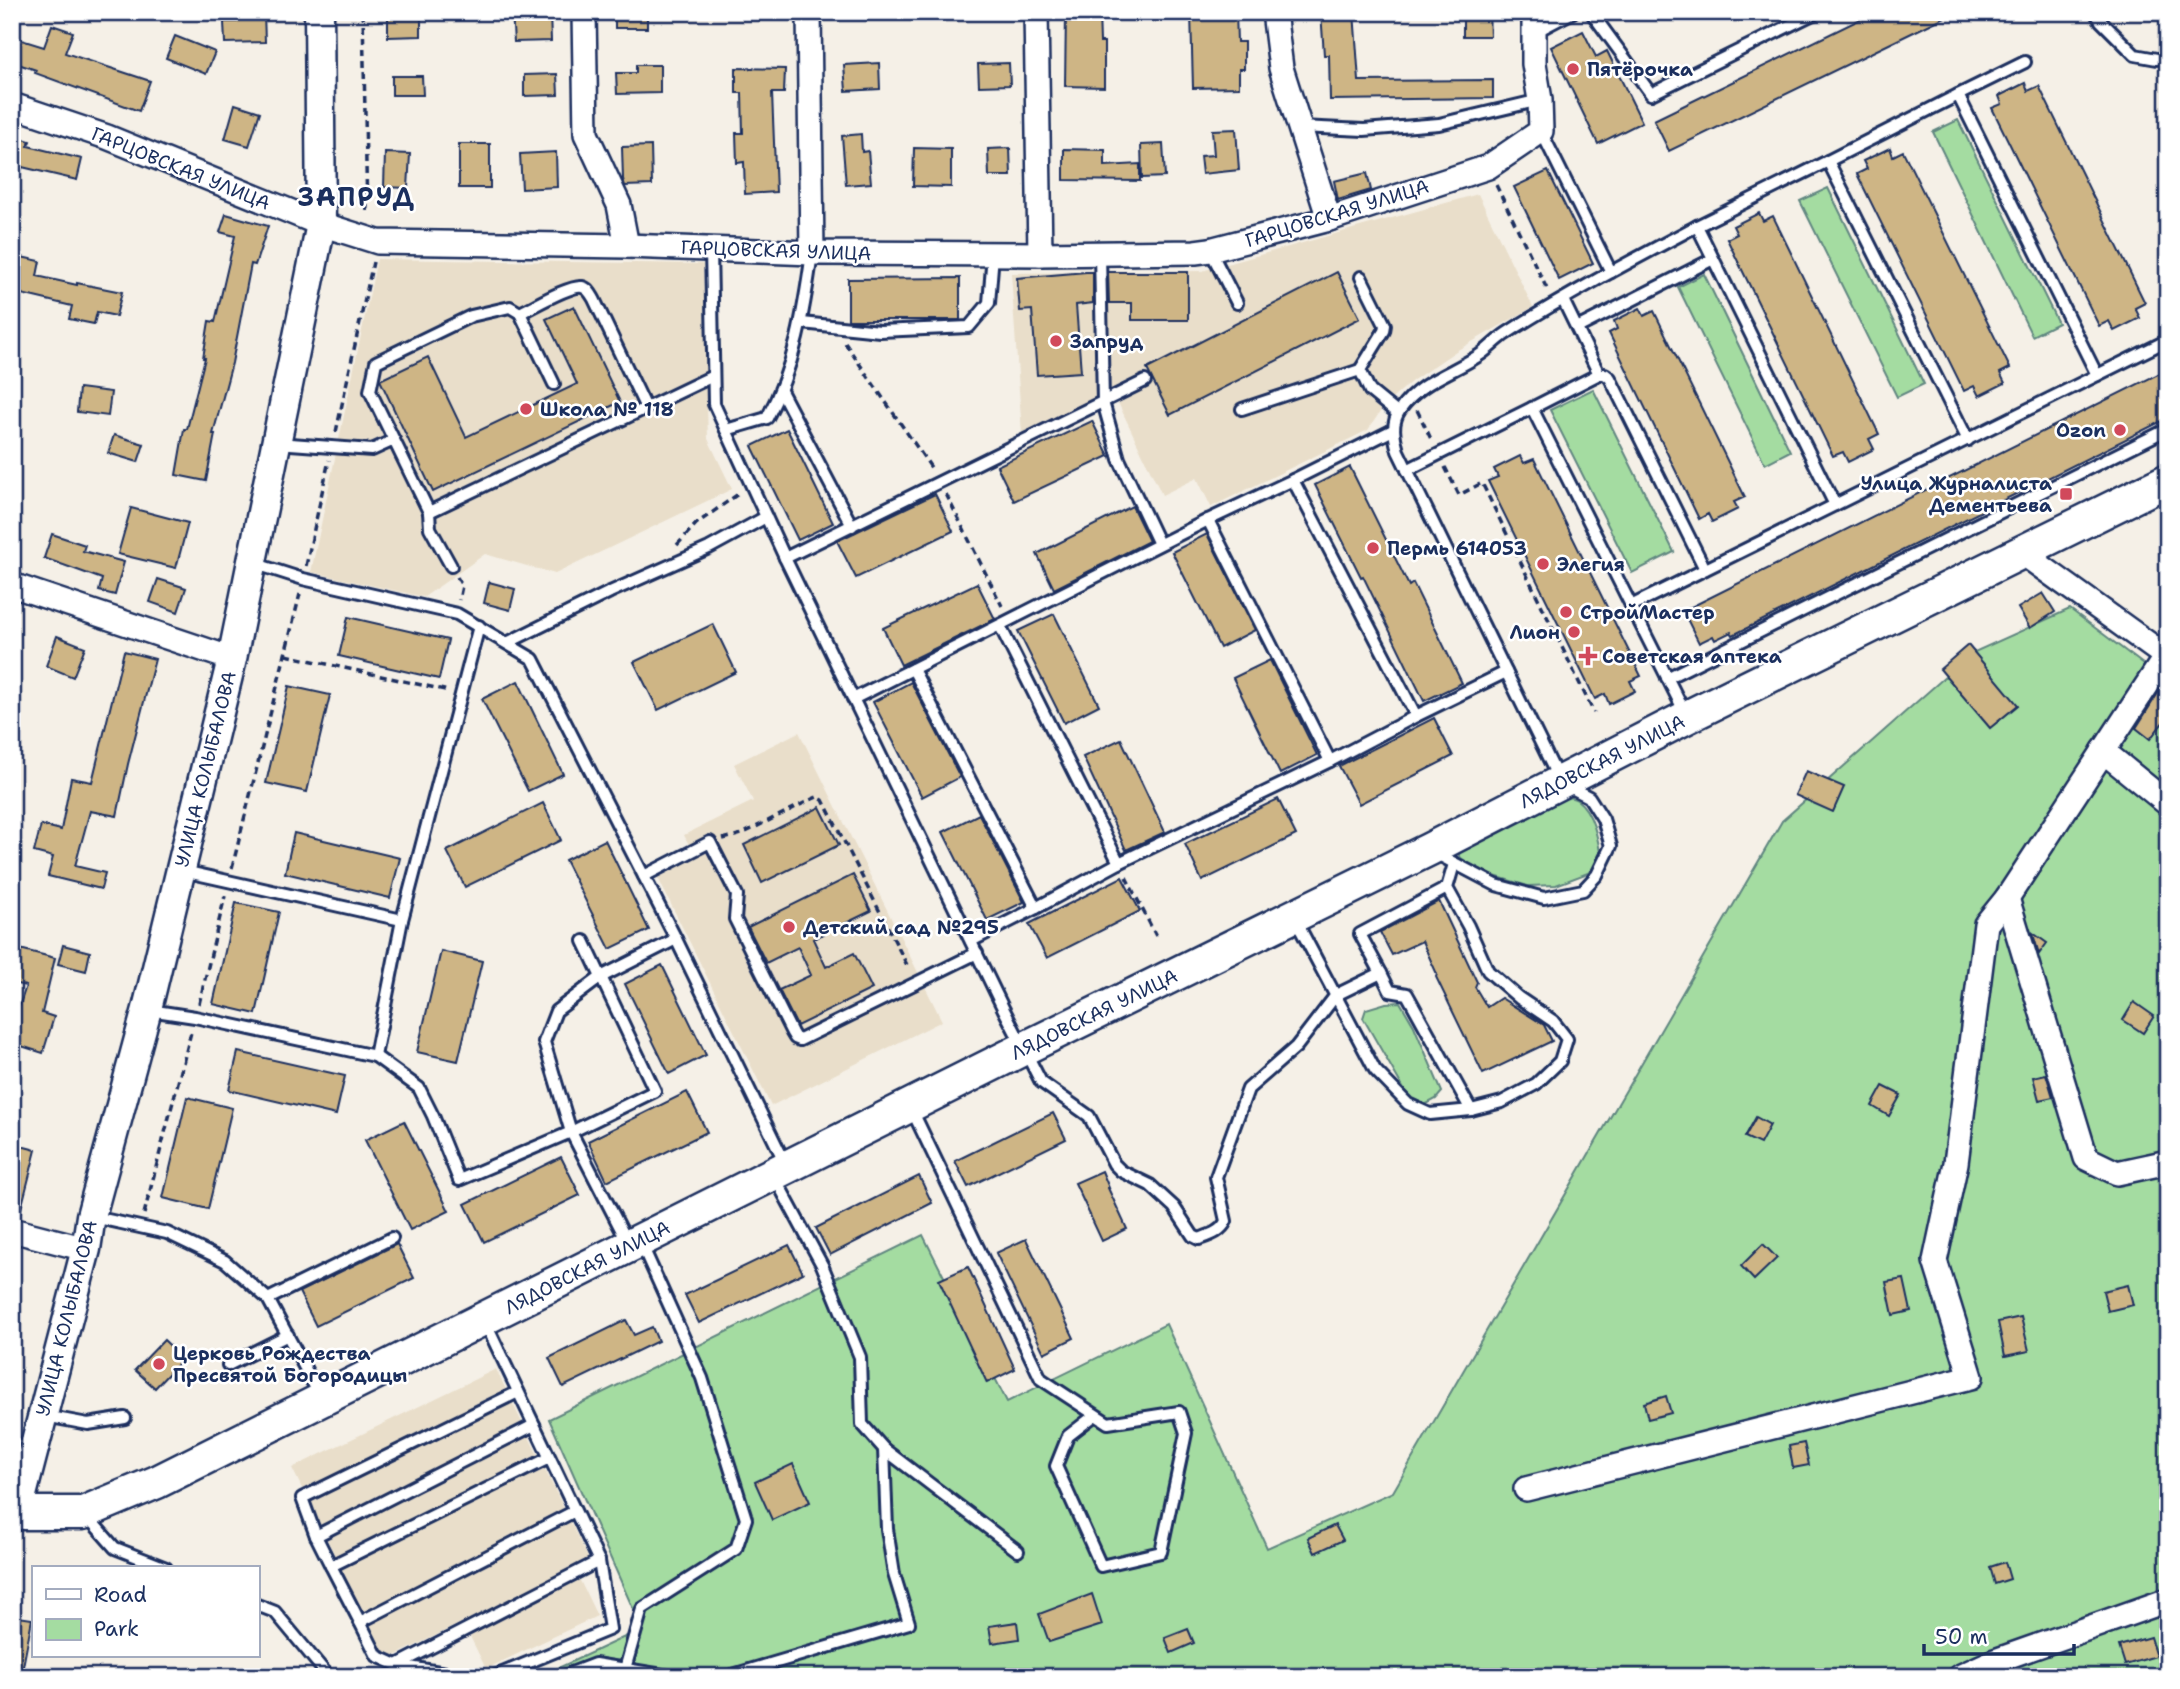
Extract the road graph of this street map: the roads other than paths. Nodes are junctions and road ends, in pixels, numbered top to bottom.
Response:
1 (319, 12) edge
2 (584, 12) edge
3 (809, 12) edge
4 (1036, 12) edge
5 (1274, 12) edge
6 (1573, 12) edge
7 (1591, 12) edge
8 (1817, 12) edge
9 (2095, 12) edge
10 (1534, 23) edge
11 (2157, 59) dead end
12 (2025, 62) dead end
13 (1958, 96) junction
14 (1540, 100) junction
15 (12, 105) edge
16 (1300, 127) junction
17 (1541, 131) junction
18 (1828, 160) junction
19 (1329, 219) junction
20 (321, 224) junction
21 (1697, 226) junction
22 (627, 246) junction
23 (712, 249) junction
24 (1210, 250) junction
25 (812, 253) junction
26 (1100, 253) junction
27 (993, 254) junction
28 (1040, 254) junction
29 (1713, 259) junction
30 (1611, 272) junction
31 (1361, 278) dead end
32 (1237, 303) dead end
33 (1559, 303) junction
34 (520, 313) junction
35 (802, 323) junction
36 (1577, 328) junction
37 (2168, 340) edge
38 (1360, 370) junction
39 (1600, 374) junction
40 (2097, 375) junction
41 (713, 376) junction
42 (1145, 382) dead end
43 (554, 384) dead end
44 (781, 391) junction
45 (1103, 402) junction
46 (646, 408) junction
47 (1532, 408) junction
48 (1242, 409) dead end
49 (1397, 413) junction
50 (2168, 429) edge
51 (726, 430) junction
52 (1393, 430) junction
53 (394, 440) junction
54 (1968, 440) junction
55 (277, 443) junction
56 (1407, 470) junction
57 (1293, 480) junction
58 (2168, 480) edge
59 (1835, 505) junction
60 (429, 512) junction
61 (766, 517) junction
62 (1208, 520) junction
63 (852, 526) junction
64 (1159, 544) junction
65 (2021, 552) junction
66 (785, 558) junction
67 (253, 563) junction
68 (1705, 569) junction
69 (453, 570) road end
70 (12, 585) edge
71 (1631, 606) junction
72 (479, 626) junction
73 (1000, 626) junction
74 (507, 643) junction
75 (2167, 657) edge
76 (232, 659) junction
77 (913, 669) junction
78 (1506, 672) junction
79 (1667, 678) junction
80 (853, 699) junction
81 (1416, 716) junction
82 (1687, 717) junction
83 (2103, 751) junction
84 (1330, 761) junction
85 (1560, 782) junction
86 (2168, 804) edge
87 (1442, 857) junction
88 (1119, 863) junction
89 (180, 870) junction
90 (643, 876) junction
91 (1447, 888) junction
92 (2007, 898) junction
93 (1036, 908) junction
94 (1294, 916) junction
95 (402, 920) junction
96 (676, 939) junction
97 (584, 941) dead end
98 (971, 942) junction
99 (976, 953) junction
100 (1381, 973) junction
101 (601, 977) junction
102 (1336, 995) junction
103 (147, 1009) junction
104 (1023, 1049) junction
105 (375, 1056) junction
106 (910, 1105) junction
107 (1471, 1110) junction
108 (571, 1132) junction
109 (2168, 1162) edge
110 (780, 1170) junction
111 (91, 1216) junction
112 (12, 1230) edge
113 (392, 1238) dead end
114 (634, 1243) junction
115 (86, 1248) junction
116 (268, 1299) junction
117 (483, 1319) junction
118 (288, 1335) junction
119 (228, 1365) dead end
120 (518, 1392) junction
121 (322, 1399) junction
122 (1095, 1415) junction
123 (43, 1416) junction
124 (125, 1418) dead end
125 (534, 1425) junction
126 (884, 1449) junction
127 (549, 1458) junction
128 (1525, 1489) dead end
129 (575, 1511) junction
130 (83, 1513) junction
131 (15, 1514) edge
132 (316, 1536) junction
133 (1018, 1551) dead end
134 (598, 1561) junction
135 (161, 1566) edge
136 (331, 1566) junction
137 (2168, 1600) edge
138 (259, 1606) edge
139 (360, 1622) junction
140 (397, 1665) junction
141 (625, 1669) junction
142 (329, 1677) edge
143 (470, 1677) edge
144 (493, 1677) edge
145 (561, 1677) edge
146 (675, 1677) edge
147 (726, 1677) edge
148 (1959, 1677) edge

1 - 20 street, УЛИЦА КОЛЫБАЛОВА
2 - 22 street
3 - 25 street
4 - 28 street
5 - 16 street
6 - 10 lane
7 - 8 lane
9 - 11 lane
10 - 14 street
12 - 13 lane
13 - 18 lane
13 - 40 lane
14 - 16 lane
14 - 17 street
15 - 20 street, ГАРЦОВСКАЯ УЛИЦА
16 - 19 street
17 - 19 street, ГАРЦОВСКАЯ УЛИЦА
17 - 30 lane
18 - 21 lane
18 - 54 lane
19 - 24 street, ГАРЦОВСКАЯ УЛИЦА
20 - 22 street, ГАРЦОВСКАЯ УЛИЦА
20 - 55 street, УЛИЦА КОЛЫБАЛОВА
21 - 29 lane
21 - 30 lane
22 - 23 street, ГАРЦОВСКАЯ УЛИЦА
23 - 25 street, ГАРЦОВСКАЯ УЛИЦА
23 - 41 lane
24 - 26 street, ГАРЦОВСКАЯ УЛИЦА
24 - 32 lane
25 - 27 street, ГАРЦОВСКАЯ УЛИЦА
25 - 35 lane
26 - 28 street, ГАРЦОВСКАЯ УЛИЦА
26 - 45 lane
27 - 28 street, ГАРЦОВСКАЯ УЛИЦА
27 - 35 lane
29 - 36 lane
29 - 59 lane
30 - 33 lane
31 - 38 lane
33 - 36 lane
33 - 49 lane
34 - 43 lane
34 - 46 lane
34 - 53 lane
35 - 44 lane
36 - 39 lane
37 - 40 lane
38 - 48 lane
38 - 49 lane
39 - 47 lane
39 - 68 lane
40 - 54 lane
41 - 46 lane
41 - 51 lane
42 - 45 lane
44 - 51 lane
44 - 63 lane
45 - 63 lane
45 - 64 lane
46 - 60 lane
47 - 56 lane
47 - 71 lane
49 - 52 lane
50 - 79 lane
51 - 61 lane
52 - 56 lane
52 - 57 lane
53 - 55 lane
53 - 60 lane
54 - 59 lane
55 - 67 street, УЛИЦА КОЛЫБАЛОВА
56 - 78 lane
57 - 62 lane
57 - 81 lane
58 - 65 main road, ЛЯДОВСКАЯ УЛИЦА
59 - 68 lane
60 - 69 lane
61 - 66 lane
61 - 74 lane
62 - 64 lane
62 - 84 lane
63 - 66 lane
64 - 73 lane
65 - 75 street
65 - 82 main road, ЛЯДОВСКАЯ УЛИЦА
66 - 80 lane
67 - 72 lane
67 - 76 street, УЛИЦА КОЛЫБАЛОВА
68 - 71 lane
70 - 76 street
71 - 79 lane
72 - 74 lane
72 - 95 lane
73 - 77 lane
73 - 88 lane
74 - 90 lane
75 - 83 street
76 - 89 street, УЛИЦА КОЛЫБАЛОВА
77 - 80 lane
77 - 93 lane
78 - 81 lane
78 - 85 lane
79 - 82 lane
80 - 98 lane
81 - 84 lane
82 - 85 main road, ЛЯДОВСКАЯ УЛИЦА
83 - 86 street
83 - 92 street
84 - 88 lane
85 - 87 main road, ЛЯДОВСКАЯ УЛИЦА
85 - 87 lane
87 - 91 lane
87 - 94 main road, ЛЯДОВСКАЯ УЛИЦА
88 - 93 lane
89 - 95 lane
89 - 103 street, УЛИЦА КОЛЫБАЛОВА
90 - 96 lane
90 - 99 lane
91 - 100 lane
91 - 107 lane
92 - 109 street
92 - 128 street
93 - 98 lane
94 - 102 lane
94 - 104 main road, ЛЯДОВСКАЯ УЛИЦА
95 - 105 lane
96 - 101 lane
96 - 110 lane
97 - 101 lane
98 - 99 lane
99 - 104 lane
100 - 102 lane
100 - 107 lane
101 - 108 lane
101 - 108 lane
102 - 104 lane
102 - 107 lane
103 - 105 lane
103 - 111 street, УЛИЦА КОЛЫБАЛОВА
104 - 106 main road, ЛЯДОВСКАЯ УЛИЦА
105 - 108 lane
106 - 110 main road, ЛЯДОВСКАЯ УЛИЦА
106 - 122 lane
108 - 114 lane
110 - 114 main road, ЛЯДОВСКАЯ УЛИЦА
110 - 126 lane
111 - 115 street, УЛИЦА КОЛЫБАЛОВА
111 - 116 lane
112 - 115 street
113 - 116 lane
114 - 117 main road, ЛЯДОВСКАЯ УЛИЦА
114 - 141 lane
115 - 123 street, УЛИЦА КОЛЫБАЛОВА
116 - 118 lane
117 - 120 lane
117 - 121 main road, ЛЯДОВСКАЯ УЛИЦА
118 - 119 lane
118 - 121 lane
120 - 125 lane
120 - 132 lane
121 - 130 main road, ЛЯДОВСКАЯ УЛИЦА
122 - 122 lane
123 - 124 lane
123 - 131 street, УЛИЦА КОЛЫБАЛОВА
125 - 127 lane
125 - 132 lane
126 - 133 lane
126 - 147 lane
127 - 129 lane
127 - 136 lane
129 - 134 lane
129 - 139 lane
130 - 131 main road, ЛЯДОВСКАЯ УЛИЦА
130 - 135 lane
132 - 136 lane
134 - 140 lane
134 - 144 lane
136 - 139 lane
137 - 148 street
138 - 142 lane
139 - 140 lane
140 - 143 lane
141 - 145 lane
141 - 146 lane

